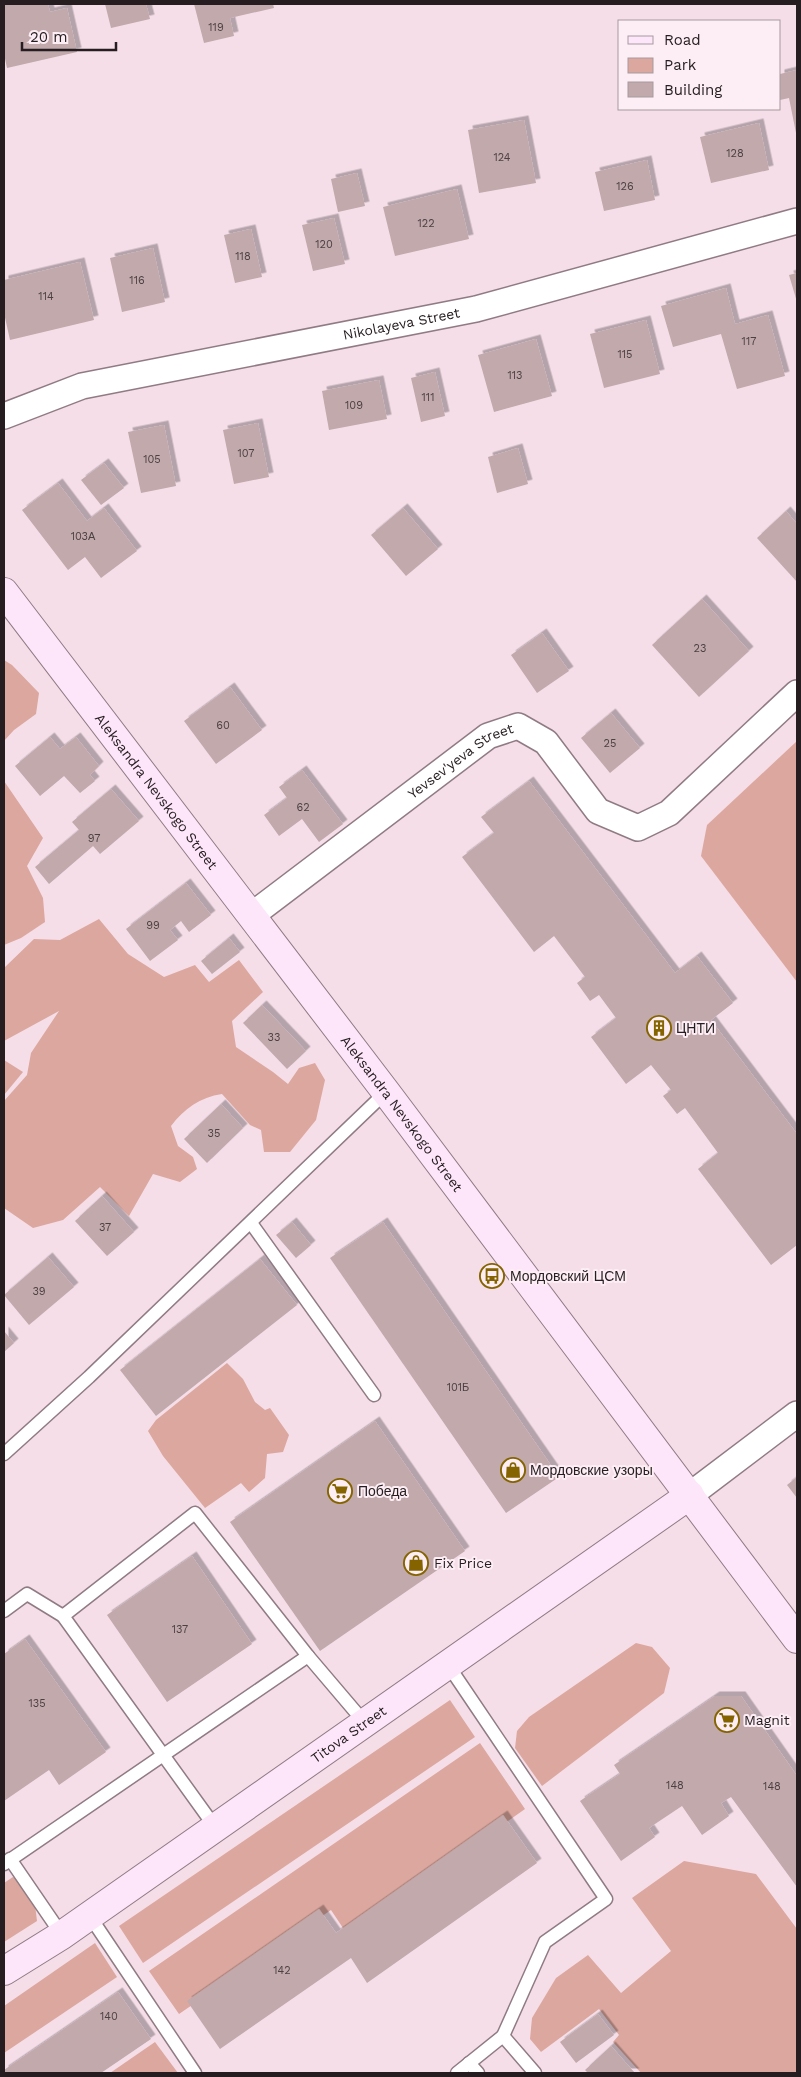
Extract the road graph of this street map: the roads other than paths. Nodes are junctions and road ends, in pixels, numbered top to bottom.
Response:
1 (797, 222) edge
2 (4, 416) edge
3 (4, 592) edge
4 (797, 694) edge
5 (252, 915) junction
6 (386, 1092) junction
7 (251, 1223) junction
8 (374, 1395) dead end
9 (797, 1414) edge
10 (4, 1454) edge
11 (690, 1495) junction
12 (4, 1611) edge
13 (63, 1616) junction
14 (797, 1639) edge
15 (308, 1656) junction
16 (448, 1665) junction
17 (365, 1723) junction
18 (162, 1756) junction
19 (215, 1828) junction
20 (7, 1862) edge
21 (88, 1915) junction
22 (62, 1935) junction
23 (4, 1971) edge
24 (503, 2036) junction
25 (470, 2063) junction
26 (195, 2073) edge
27 (457, 2073) edge
28 (478, 2073) edge
29 (535, 2073) edge

1 - 2 street, Nikolayeva Street
3 - 5 main road, Aleksandra Nevskogo Street
4 - 5 street, Yevsev'yeva Street
5 - 6 main road, Aleksandra Nevskogo Street
6 - 7 lane
6 - 11 main road, Aleksandra Nevskogo Street
7 - 8 lane
7 - 10 lane
9 - 11 street
11 - 14 main road, Aleksandra Nevskogo Street
11 - 16 main road, Titova Street
12 - 13 lane
13 - 15 lane
13 - 18 lane
15 - 17 lane
15 - 18 lane
16 - 17 main road, Titova Street
16 - 24 lane
17 - 19 main road, Titova Street
18 - 19 lane
18 - 20 lane
19 - 21 main road, Titova Street
20 - 22 lane
21 - 22 main road, Titova Street
21 - 26 lane
22 - 23 main road, Titova Street
24 - 25 lane
24 - 29 lane
25 - 27 lane
25 - 28 lane

